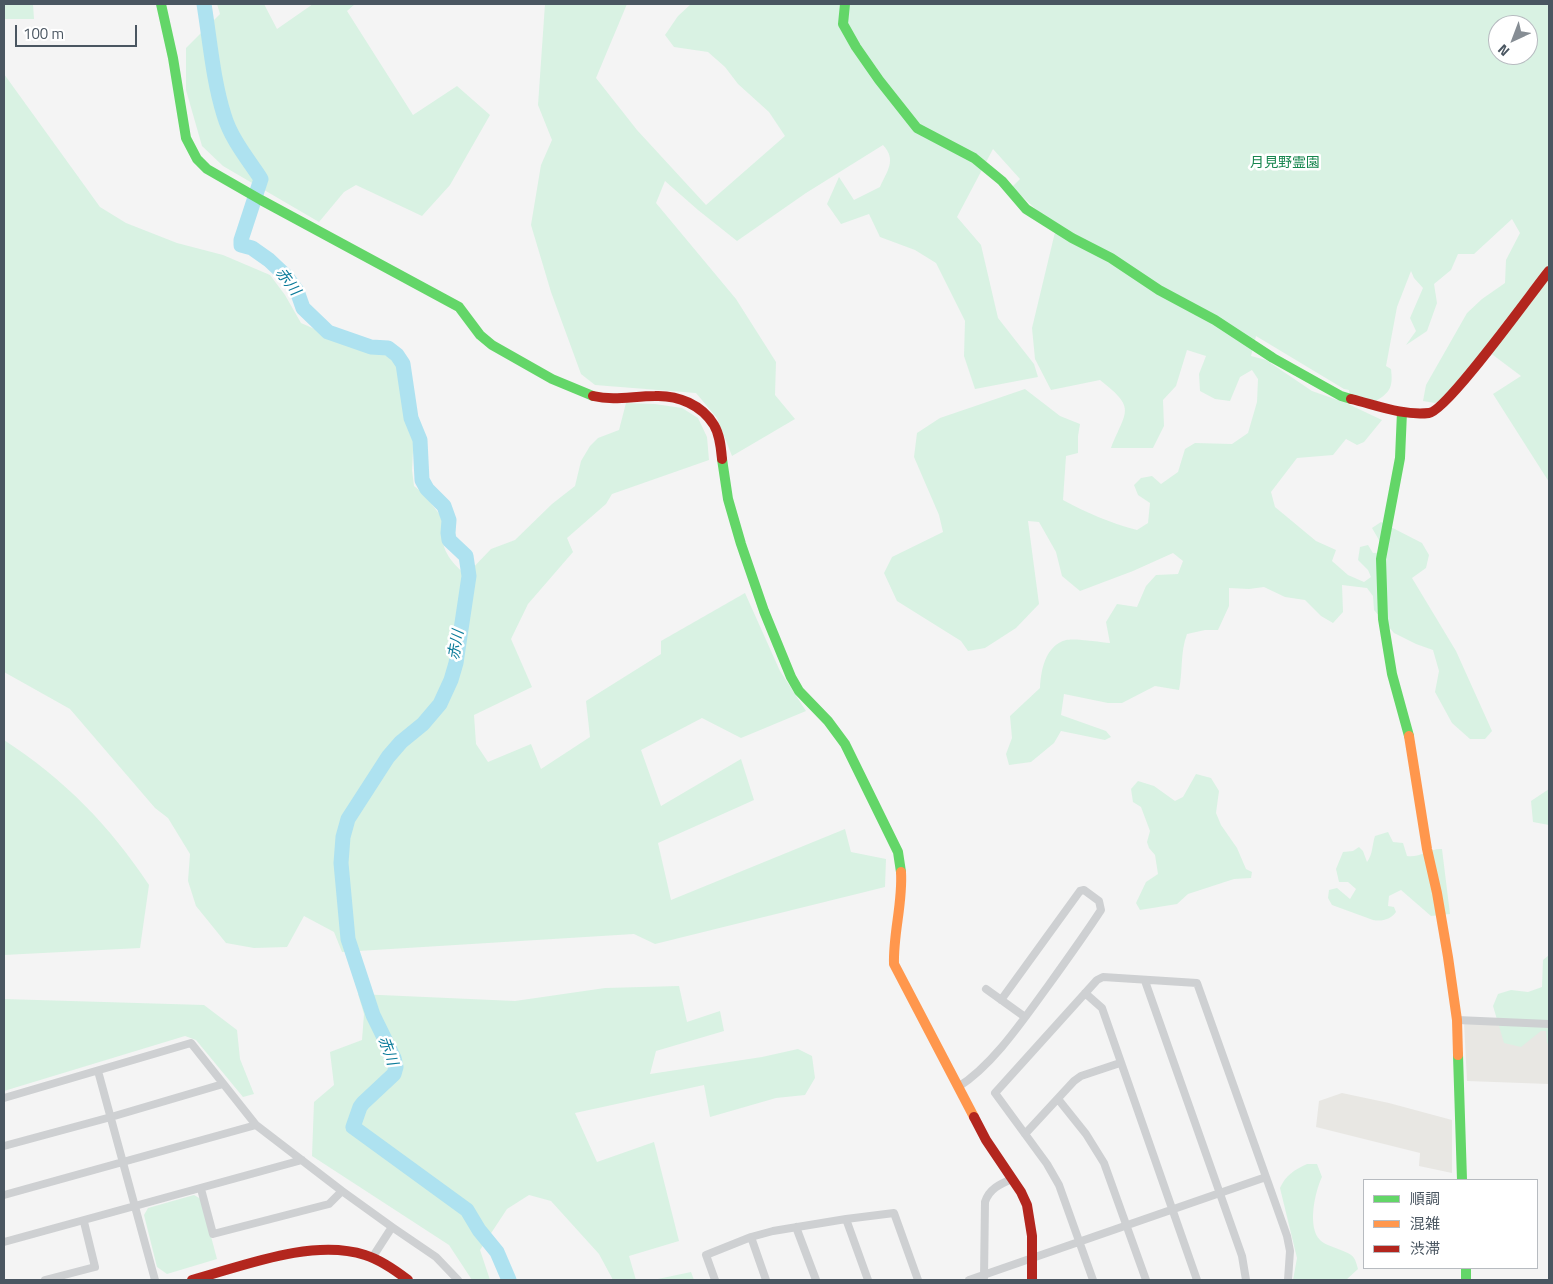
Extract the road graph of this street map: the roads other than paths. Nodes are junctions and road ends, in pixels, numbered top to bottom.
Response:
1 (161, 4) edge
2 (845, 4) edge
3 (1549, 271) edge
4 (1402, 412) junction
5 (1145, 980) junction
6 (986, 989) dead end
7 (1085, 993) junction
8 (1001, 1000) junction
9 (1025, 1018) junction
10 (1457, 1020) junction
11 (1549, 1024) edge
12 (1120, 1063) junction
13 (98, 1071) junction
14 (223, 1084) junction
15 (958, 1087) junction
16 (4, 1098) edge
17 (1058, 1099) junction
18 (111, 1117) junction
19 (256, 1125) junction
20 (1025, 1134) junction
21 (4, 1146) edge
22 (302, 1160) junction
23 (123, 1162) junction
24 (1266, 1176) junction
25 (1012, 1179) junction
26 (1462, 1179) edge
27 (201, 1189) junction
28 (342, 1191) junction
29 (1220, 1192) junction
30 (4, 1195) edge
31 (135, 1207) junction
32 (1172, 1208) junction
33 (846, 1219) junction
34 (84, 1222) junction
35 (1126, 1225) junction
36 (392, 1227) junction
37 (796, 1227) junction
38 (750, 1238) junction
39 (1080, 1241) junction
40 (4, 1242) edge
41 (372, 1258) junction
42 (1033, 1258) junction
43 (984, 1278) edge
44 (45, 1280) edge
45 (155, 1280) edge
46 (192, 1280) edge
47 (408, 1280) edge
48 (458, 1280) edge
49 (714, 1280) edge
50 (766, 1280) edge
51 (816, 1280) edge
52 (868, 1280) edge
53 (918, 1280) edge
54 (969, 1280) edge
55 (1032, 1280) edge
56 (1093, 1280) edge
57 (1146, 1280) edge
58 (1197, 1280) edge
59 (1246, 1280) edge
60 (1288, 1280) edge

1 - 15 street
2 - 4 street
3 - 4 street
4 - 10 street
5 - 7 street
5 - 24 street
5 - 29 street
6 - 8 street
7 - 12 street
7 - 20 street
8 - 9 street
8 - 9 street
9 - 15 street
10 - 11 street
10 - 26 street
12 - 17 street
12 - 32 street
13 - 14 street
13 - 16 street
13 - 18 street
14 - 18 street
14 - 19 street
15 - 25 street
17 - 20 street
17 - 35 street
18 - 21 street
18 - 23 street
19 - 22 street
19 - 23 street
20 - 39 street
22 - 27 street
22 - 28 street
23 - 30 street
23 - 31 street
24 - 29 street
24 - 60 street
25 - 42 street
25 - 43 street
27 - 28 street
27 - 31 street
28 - 36 street
29 - 32 street
29 - 59 street
31 - 34 street
31 - 45 street
32 - 35 street
32 - 58 street
33 - 37 street
33 - 52 street
33 - 53 street
34 - 40 street
34 - 44 street
35 - 39 street
35 - 57 street
36 - 41 street
36 - 48 street
37 - 38 street
37 - 51 street
38 - 49 street
38 - 50 street
39 - 42 street
39 - 56 street
41 - 46 street
41 - 47 street
42 - 43 street
42 - 55 street
43 - 54 street

